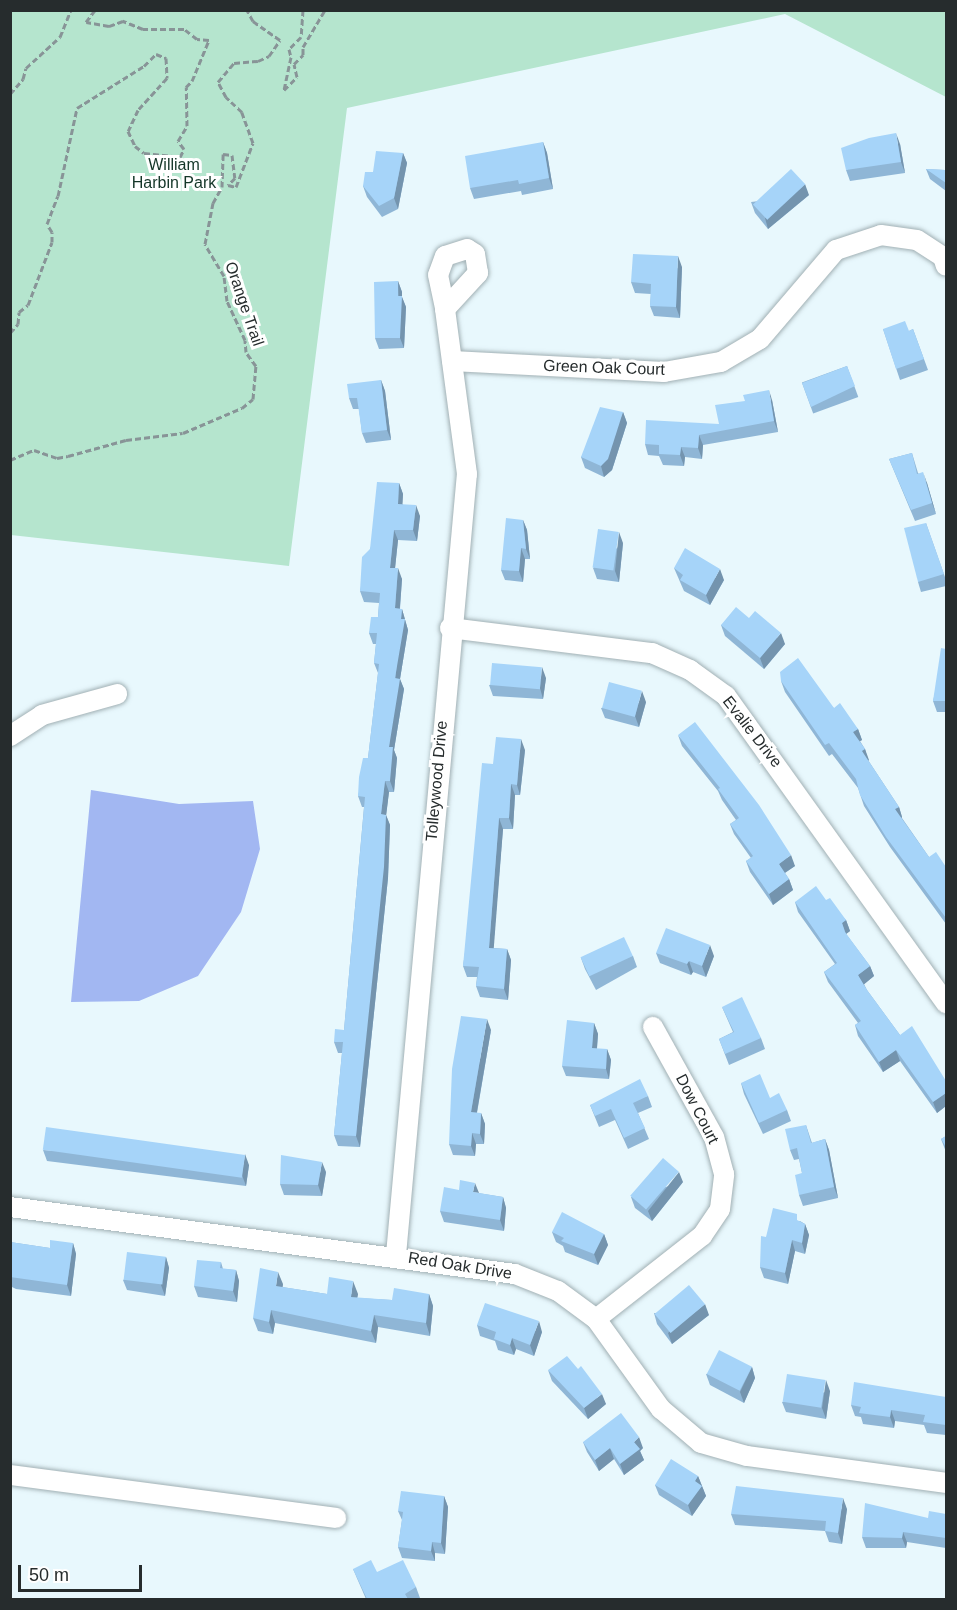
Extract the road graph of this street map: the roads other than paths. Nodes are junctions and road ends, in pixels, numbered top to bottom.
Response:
1 (946, 266) edge
2 (445, 309) dead end
3 (452, 361) junction
4 (450, 628) junction
5 (117, 694) dead end
6 (10, 736) edge
7 (946, 1003) edge
8 (653, 1027) dead end
9 (10, 1207) edge
10 (396, 1255) junction
11 (596, 1319) junction
12 (10, 1475) edge
13 (946, 1483) edge
14 (336, 1518) dead end

1 - 3 street, Green Oak Court
2 - 3 street, Tolleywood Drive
3 - 4 street, Tolleywood Drive
4 - 7 street, Evalie Drive
4 - 10 street, Tolleywood Drive
5 - 6 street
8 - 11 street, Dow Court
9 - 10 street, Red Oak Drive
10 - 11 street, Red Oak Drive
11 - 13 street, Red Oak Drive
12 - 14 street

